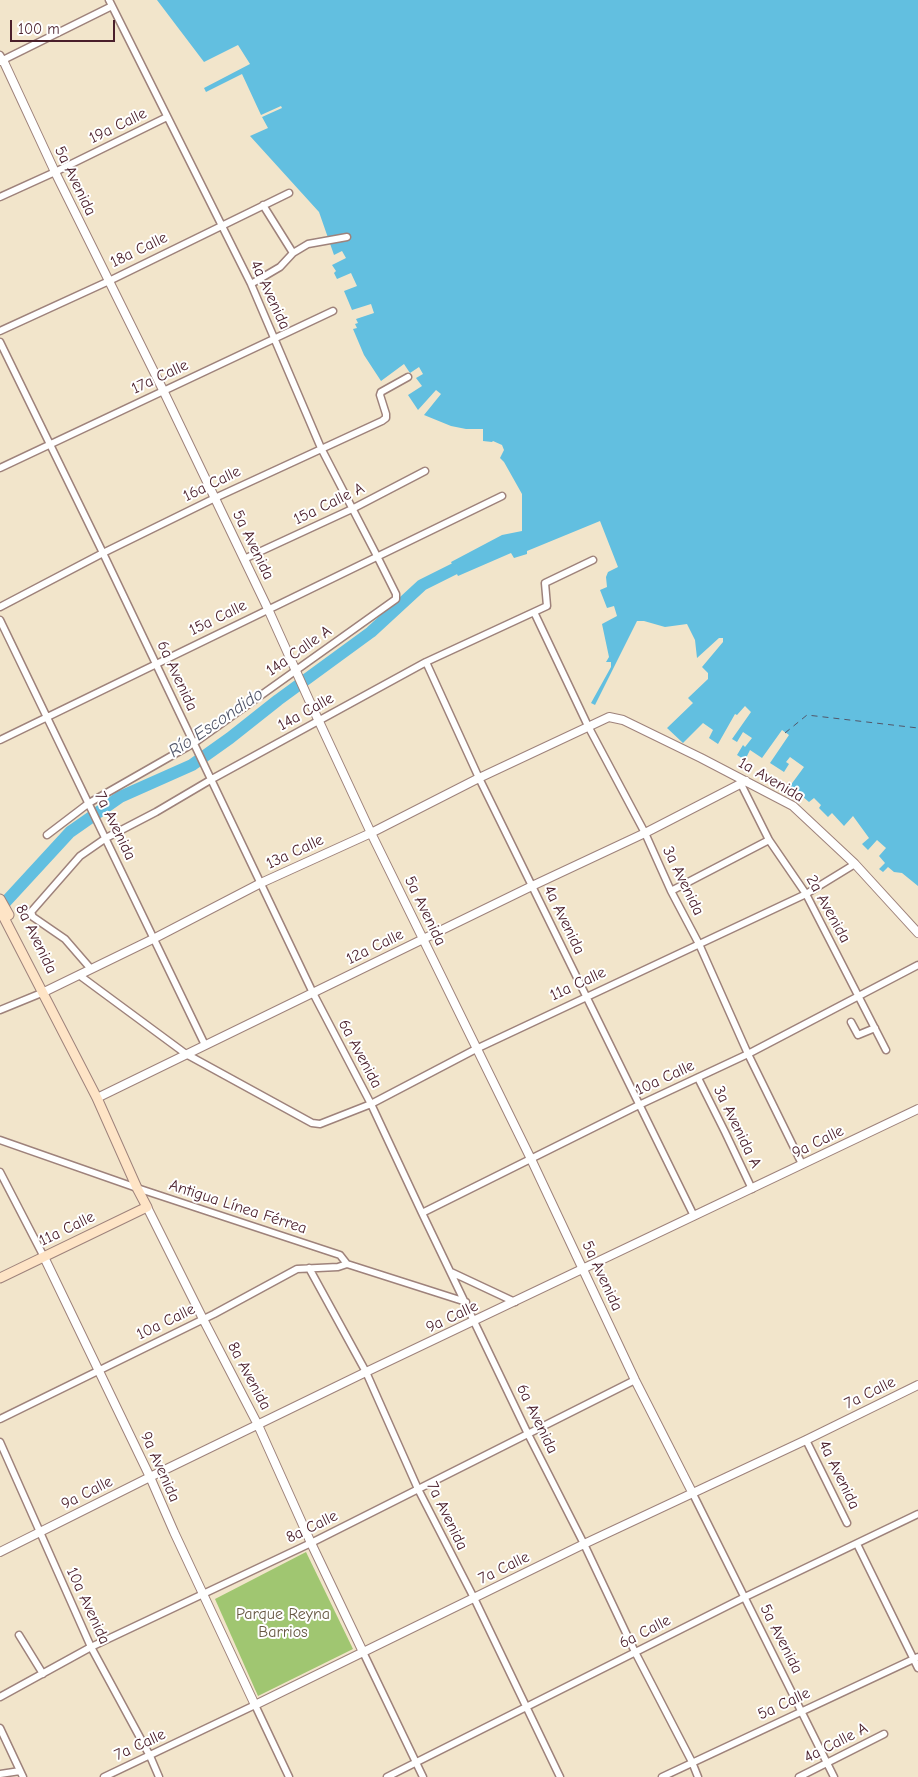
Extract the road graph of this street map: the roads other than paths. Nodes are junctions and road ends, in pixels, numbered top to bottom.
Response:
1 (111, 3) edge
2 (1, 59) edge
3 (167, 117) junction
4 (55, 172) junction
5 (289, 193) dead end
6 (0, 197) edge
7 (263, 205) junction
8 (222, 224) junction
9 (348, 236) dead end
10 (293, 253) junction
11 (109, 281) junction
12 (251, 284) junction
13 (333, 312) dead end
14 (0, 331) edge
15 (276, 339) junction
16 (0, 342) edge
17 (408, 377) dead end
18 (163, 390) junction
19 (50, 444) junction
20 (321, 448) junction
21 (0, 468) edge
22 (425, 471) dead end
23 (502, 496) dead end
24 (214, 498) junction
25 (352, 509) junction
26 (103, 552) junction
27 (377, 556) junction
28 (244, 560) junction
29 (593, 560) dead end
30 (392, 604) joint
31 (0, 607) edge
32 (268, 609) junction
33 (534, 612) junction
34 (0, 620) edge
35 (426, 662) junction
36 (156, 664) junction
37 (297, 673) junction
38 (47, 718) junction
39 (602, 719) joint
40 (319, 721) junction
41 (588, 726) junction
42 (0, 740) edge
43 (194, 744) junction
44 (210, 776) junction
45 (479, 778) junction
46 (743, 783) junction
47 (90, 805) junction
48 (371, 832) junction
49 (645, 833) junction
50 (47, 836) dead end
51 (106, 838) junction
52 (769, 840) junction
53 (855, 864) junction
54 (262, 883) junction
55 (532, 886) junction
56 (671, 891) junction
57 (806, 894) junction
58 (0, 899) edge
59 (0, 910) edge
60 (10, 922) junction
61 (918, 933) edge
62 (155, 938) junction
63 (424, 938) junction
64 (699, 944) junction
65 (918, 965) edge
66 (91, 970) junction
67 (79, 975) junction
68 (44, 992) junction
69 (313, 993) junction
70 (859, 995) junction
71 (586, 997) junction
72 (0, 1010) edge
73 (851, 1022) dead end
74 (875, 1028) junction
75 (205, 1045) junction
76 (476, 1049) junction
77 (886, 1050) dead end
78 (186, 1054) junction
79 (748, 1054) junction
80 (698, 1078) junction
81 (97, 1098) junction
82 (371, 1104) junction
83 (639, 1105) junction
84 (918, 1109) edge
85 (0, 1140) edge
86 (531, 1159) junction
87 (802, 1164) junction
88 (0, 1172) edge
89 (137, 1188) junction
90 (752, 1188) junction
91 (147, 1207) junction
92 (422, 1213) junction
93 (694, 1216) junction
94 (44, 1257) junction
95 (347, 1264) junction
96 (309, 1268) junction
97 (584, 1269) junction
98 (451, 1272) junction
99 (0, 1278) edge
100 (466, 1302) junction
101 (515, 1302) junction
102 (203, 1319) junction
103 (475, 1321) junction
104 (100, 1371) junction
105 (366, 1372) junction
106 (635, 1380) junction
107 (918, 1385) edge
108 (0, 1419) edge
109 (258, 1425) junction
110 (528, 1434) junction
111 (806, 1440) junction
112 (0, 1442) edge
113 (150, 1477) junction
114 (418, 1489) junction
115 (692, 1492) junction
116 (918, 1514) edge
117 (847, 1523) dead end
118 (39, 1533) junction
119 (311, 1543) junction
120 (584, 1544) junction
121 (857, 1544) junction
122 (0, 1552) edge
123 (203, 1594) junction
124 (744, 1597) junction
125 (474, 1598) junction
126 (20, 1635) dead end
127 (91, 1647) junction
128 (363, 1652) junction
129 (635, 1652) junction
130 (916, 1658) edge
131 (918, 1668) edge
132 (43, 1674) junction
133 (0, 1697) edge
134 (255, 1705) junction
135 (525, 1707) junction
136 (802, 1710) junction
137 (0, 1728) edge
138 (884, 1734) dead end
139 (150, 1756) junction
140 (416, 1762) junction
141 (692, 1762) junction
142 (827, 1763) junction
143 (0, 1774) edge
144 (22, 1774) edge
145 (104, 1777) edge
146 (159, 1777) edge
147 (289, 1777) edge
148 (387, 1777) edge
149 (423, 1777) edge
150 (560, 1777) edge
151 (662, 1777) edge
152 (698, 1777) edge
153 (799, 1777) edge
154 (834, 1777) edge

1 - 2 street
1 - 3 street, 4a Avenida
2 - 4 street, 5a Avenida
3 - 4 street, 19a Calle
3 - 8 street, 4a Avenida
4 - 6 street, 19a Calle
4 - 11 street, 5a Avenida
5 - 7 street, 18a Calle
7 - 8 street, 18a Calle
7 - 10 street
8 - 11 street, 18a Calle
8 - 12 street, 4a Avenida
9 - 10 street
10 - 12 street
11 - 14 street, 18a Calle
11 - 18 street, 5a Avenida
12 - 15 street, 4a Avenida
13 - 15 street, 17a Calle
15 - 18 street, 17a Calle
15 - 20 street, 4a Avenida
16 - 19 street, 6a Avenida
17 - 20 street, 16a Calle
18 - 19 street, 17a Calle
18 - 24 street, 5a Avenida
19 - 21 street, 17a Calle
19 - 26 street, 6a Avenida
20 - 24 street, 16a Calle
20 - 25 street, 4a Avenida
22 - 25 street, 15a Calle A
23 - 27 street, 15a Calle
24 - 26 street, 16a Calle
24 - 28 street, 5a Avenida
25 - 27 street, 4a Avenida
25 - 28 street, 15a Calle A
26 - 31 street, 16a Calle
26 - 36 street, 6a Avenida
27 - 30 street, 4a Avenida
27 - 32 street, 15a Calle
28 - 32 street, 5a Avenida
29 - 33 street, 14a Calle
30 - 37 street, 14a Calle A
32 - 36 street, 15a Calle
32 - 37 street, 5a Avenida
33 - 35 street, 14a Calle
33 - 41 street, 3a Avenida
34 - 38 street, 7a Avenida
35 - 40 street, 14a Calle
35 - 45 street, 4a Avenida
36 - 38 street, 15a Calle
36 - 43 street, 6a Avenida
37 - 40 street, 5a Avenida
37 - 43 street, 14a Calle A
38 - 42 street, 15a Calle
38 - 47 street, 7a Avenida
39 - 41 street, 13a Calle
39 - 46 street, 1a Avenida
40 - 44 street, 14a Calle
40 - 48 street, 5a Avenida
41 - 45 street, 13a Calle
41 - 49 street, 3a Avenida
43 - 44 street, 6a Avenida
43 - 47 street, 14a Calle A
44 - 51 street, 14a Calle
44 - 54 street, 6a Avenida
45 - 48 street, 13a Calle
45 - 55 street, 4a Avenida
46 - 49 street, 12a Calle
46 - 52 street, 2a Avenida
46 - 53 street, 1a Avenida
47 - 50 street, 14a Calle A
47 - 51 street, 7a Avenida
48 - 54 street, 13a Calle
48 - 63 street, 5a Avenida
49 - 55 street, 12a Calle
49 - 56 street, 3a Avenida
51 - 62 street, 7a Avenida
51 - 66 street, 14a Calle
52 - 56 street
52 - 57 street, 2a Avenida
53 - 57 street, 11a Calle
53 - 61 street, 1a Avenida
54 - 62 street, 13a Calle
54 - 69 street, 6a Avenida
55 - 63 street, 12a Calle
55 - 71 street, 4a Avenida
56 - 64 street, 3a Avenida
57 - 64 street, 11a Calle
57 - 70 street, 2a Avenida
58 - 60 main road, 8a Avenida
59 - 60 main road, 8a Avenida
60 - 68 main road, 8a Avenida
62 - 66 street, 13a Calle
62 - 75 street, 7a Avenida
63 - 69 street, 12a Calle
63 - 76 street, 5a Avenida
64 - 71 street, 11a Calle
64 - 79 street, 3a Avenida
65 - 70 street, 10a Calle
66 - 67 street, 13a Calle
67 - 68 street, 13a Calle
67 - 78 street
68 - 72 street, 13a Calle
68 - 81 main road, 8a Avenida
69 - 75 street, 12a Calle
69 - 82 street, 6a Avenida
70 - 74 street, 2a Avenida
70 - 79 street, 10a Calle
71 - 76 street, 11a Calle
71 - 83 street, 4a Avenida
73 - 74 street
74 - 77 street, 2a Avenida
75 - 78 street, 12a Calle
76 - 82 street, 11a Calle
76 - 86 street, 5a Avenida
78 - 81 street, 12a Calle
78 - 82 street, 11a Calle
79 - 80 street, 10a Calle
79 - 87 street, 3a Avenida
80 - 83 street, 10a Calle
80 - 90 street, 3a Avenida A
81 - 89 main road, 8a Avenida
82 - 92 street, 6a Avenida
83 - 86 street, 10a Calle
83 - 93 street, 4a Avenida
84 - 87 street, 9a Calle
85 - 89 street, Antigua Línea Férrea
86 - 92 street, 10a Calle
86 - 97 street, 5a Avenida
87 - 90 street, 9a Calle
88 - 94 street, 9a Avenida
89 - 91 main road, 8a Avenida
89 - 95 street, Antigua Línea Férrea
90 - 93 street, 9a Calle
91 - 94 main road, 11a Calle
91 - 102 street, 8a Avenida
92 - 98 street, 6a Avenida
93 - 97 street, 9a Calle
94 - 99 main road, 11a Calle
94 - 104 street, 9a Avenida
95 - 96 street, 10a Calle
95 - 100 street, Antigua Línea Férrea
96 - 102 street, 10a Calle
96 - 105 street, 7a Avenida
97 - 101 street, 9a Calle
97 - 106 street, 5a Avenida
98 - 100 street, 6a Avenida
98 - 101 street
100 - 103 street, 6a Avenida
101 - 103 street, 9a Calle
102 - 104 street, 10a Calle
102 - 109 street, 8a Avenida
103 - 105 street, 9a Calle
103 - 110 street, 6a Avenida
104 - 108 street, 10a Calle
104 - 113 street, 9a Avenida
105 - 109 street, 9a Calle
105 - 114 street, 7a Avenida
106 - 110 street, 8a Calle
106 - 115 street, 5a Avenida
107 - 111 street, 7a Calle
109 - 113 street, 9a Calle
109 - 119 street, 8a Avenida
110 - 114 street, 8a Calle
110 - 120 street, 6a Avenida
111 - 115 street, 7a Calle
111 - 117 street, 4a Avenida
112 - 118 street, 10a Avenida
113 - 118 street, 9a Calle
113 - 123 street, 9a Avenida
114 - 119 street, 8a Calle
114 - 125 street, 7a Avenida
115 - 120 street, 7a Calle
115 - 124 street, 5a Avenida
116 - 121 street, 6a Calle
118 - 122 street, 9a Calle
118 - 127 street, 10a Avenida
119 - 123 street, 8a Calle
119 - 128 street, 8a Avenida
120 - 125 street, 7a Calle
120 - 129 street, 6a Avenida
121 - 124 street, 6a Calle
121 - 130 street
123 - 127 street, 8a Calle
123 - 134 street, 9a Avenida
124 - 129 street, 6a Calle
124 - 136 street, 5a Avenida
125 - 128 street, 7a Calle
125 - 135 street, 7a Avenida
126 - 132 street
127 - 132 street, 8a Calle
127 - 139 street, 10a Avenida
128 - 134 street, 7a Calle
128 - 140 street, 8a Avenida
129 - 135 street, 6a Calle
129 - 141 street, 6a Avenida
130 - 131 street
130 - 136 street, 5a Calle
132 - 133 street, 8a Calle
134 - 139 street, 7a Calle
134 - 147 street, 9a Avenida
135 - 140 street, 6a Calle
135 - 150 street, 7a Avenida
136 - 141 street, 5a Calle
136 - 142 street, 5a Avenida
137 - 144 street
138 - 142 street, 4a Calle A
139 - 145 street, 7a Calle
139 - 146 street, 10a Avenida
140 - 148 street, 6a Calle
140 - 149 street, 8a Avenida
141 - 151 street, 5a Calle
141 - 152 street, 6a Avenida
142 - 153 street, 4a Calle A
142 - 154 street, 5a Avenida
143 - 144 street

